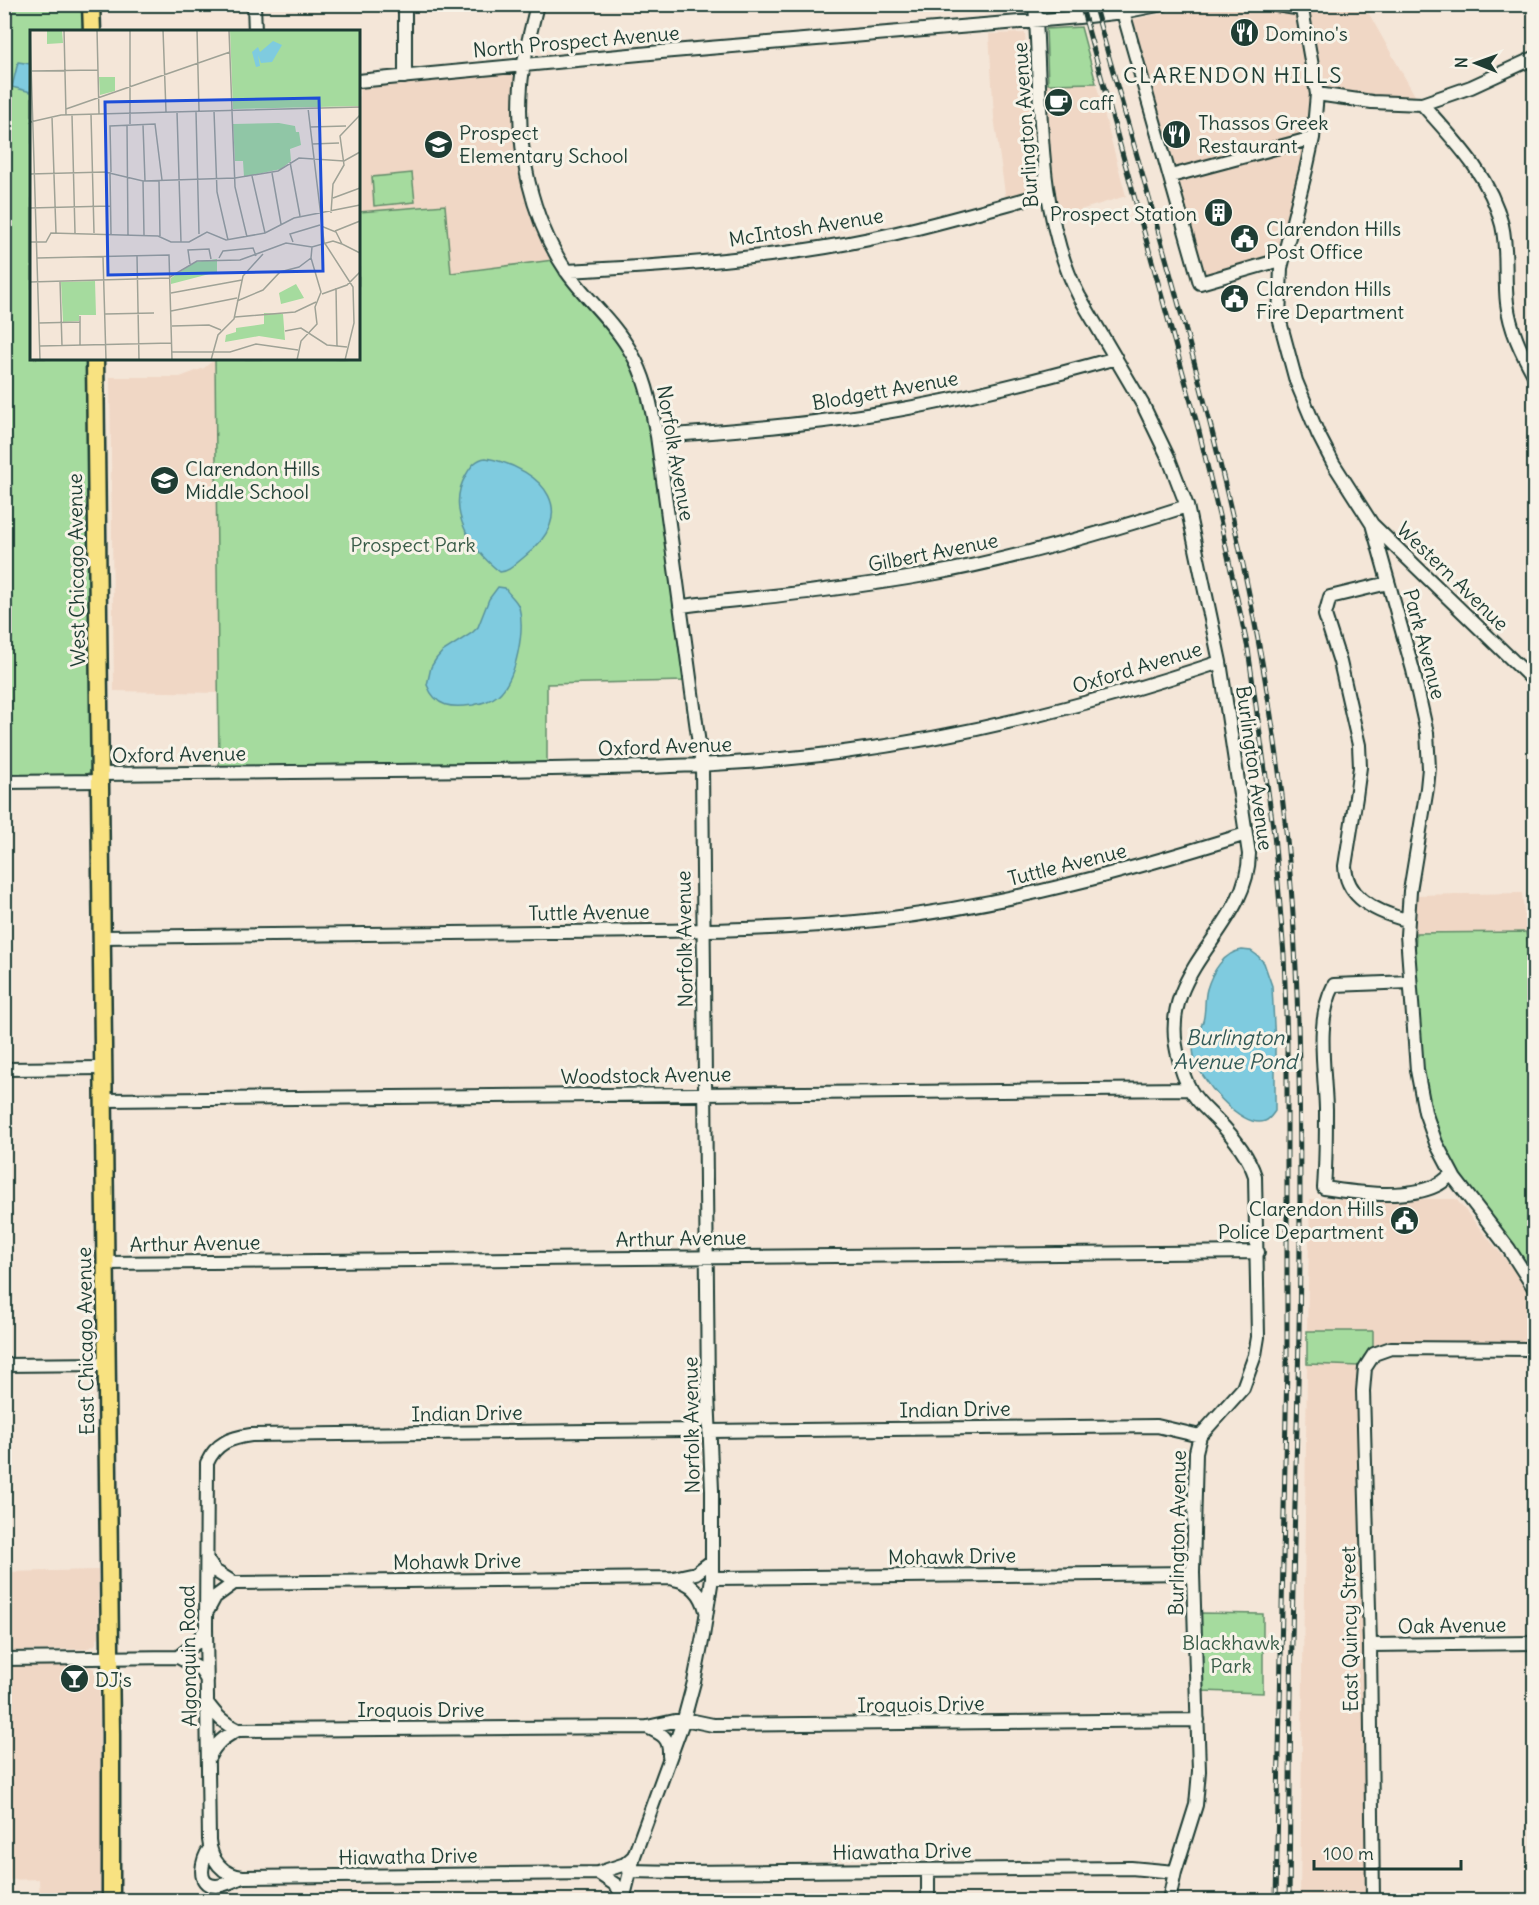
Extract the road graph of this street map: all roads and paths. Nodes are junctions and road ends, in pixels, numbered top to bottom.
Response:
1 (91, 4) edge
2 (254, 4) edge
3 (405, 4) edge
4 (537, 4) edge
5 (1035, 4) edge
6 (1163, 4) edge
7 (1270, 4) edge
8 (1302, 7) edge
9 (1132, 9) edge
10 (1037, 20) junction
11 (92, 30) edge
12 (255, 30) edge
13 (1534, 58) edge
14 (523, 66) junction
15 (405, 77) junction
16 (360, 81) edge
17 (1317, 93) junction
18 (1422, 104) junction
19 (1312, 138) junction
20 (1171, 176) junction
21 (1048, 193) junction
22 (1283, 259) junction
23 (566, 271) junction
24 (1116, 358) junction
25 (95, 360) edge
26 (1534, 375) edge
27 (657, 436) junction
28 (1187, 506) junction
29 (1372, 524) junction
30 (1388, 583) junction
31 (681, 606) junction
32 (1220, 662) junction
33 (1534, 681) edge
34 (702, 765) junction
35 (99, 778) junction
36 (4, 782) edge
37 (1246, 834) junction
38 (1407, 920) junction
39 (704, 931) junction
40 (101, 937) junction
41 (1410, 982) junction
42 (103, 1068) junction
43 (4, 1070) edge
44 (1190, 1089) junction
45 (706, 1094) junction
46 (103, 1100) junction
47 (1452, 1174) junction
48 (1258, 1252) junction
49 (707, 1257) junction
50 (105, 1263) junction
51 (1534, 1288) edge
52 (1534, 1348) edge
53 (106, 1364) junction
54 (4, 1365) edge
55 (708, 1404) junction
56 (685, 1430) junction
57 (709, 1431) junction
58 (1200, 1436) junction
59 (217, 1447) joint
60 (710, 1449) junction
61 (207, 1560) junction
62 (712, 1561) junction
63 (1193, 1573) junction
64 (673, 1578) junction
65 (712, 1578) junction
66 (234, 1583) junction
67 (207, 1613) junction
68 (707, 1613) junction
69 (206, 1627) junction
70 (1534, 1643) edge
71 (1370, 1645) junction
72 (109, 1657) junction
73 (178, 1657) junction
74 (4, 1659) edge
75 (207, 1680) junction
76 (208, 1703) junction
77 (684, 1719) junction
78 (1197, 1720) junction
79 (647, 1727) junction
80 (238, 1730) junction
81 (208, 1757) junction
82 (669, 1762) junction
83 (210, 1848) junction
84 (634, 1856) junction
85 (218, 1865) joint
86 (629, 1871) junction
87 (928, 1871) junction
88 (1175, 1872) junction
89 (598, 1873) junction
90 (243, 1877) junction
91 (624, 1899) edge
92 (111, 1900) edge
93 (928, 1900) edge
94 (1169, 1900) edge
95 (1373, 1900) edge

1 - 11 main road
2 - 12 street
3 - 15 street
4 - 14 street, Norfolk Avenue
5 - 10 street, Burlington Avenue
6 - 9 street, North Prospect Avenue
7 - 8 street
8 - 17 street, Park Avenue
9 - 10 street, North Prospect Avenue
9 - 20 street
10 - 14 street, North Prospect Avenue
10 - 21 street, Burlington Avenue
13 - 18 street
14 - 15 street, North Prospect Avenue
14 - 23 street, Norfolk Avenue
15 - 16 street, North Prospect Avenue
17 - 18 street
17 - 19 street, Park Avenue
18 - 26 street
19 - 20 street
19 - 22 street, Park Avenue
20 - 22 street
21 - 23 street, McIntosh Avenue
21 - 24 street, Burlington Avenue
22 - 29 street, Park Avenue
23 - 27 street, Norfolk Avenue
24 - 27 street, Blodgett Avenue
24 - 28 street, Burlington Avenue
25 - 35 main road, West Chicago Avenue
27 - 31 street, Norfolk Avenue
28 - 31 street, Gilbert Avenue
28 - 32 street, Burlington Avenue
29 - 30 street, Park Avenue
29 - 33 street, Western Avenue
30 - 38 street, Park Avenue
30 - 38 street
31 - 34 street, Norfolk Avenue
32 - 34 street, Oxford Avenue
32 - 37 street, Burlington Avenue
34 - 35 street, Oxford Avenue
34 - 39 street, Norfolk Avenue
35 - 36 street, Oxford Avenue
35 - 40 main road, East Chicago Avenue
37 - 39 street, Tuttle Avenue
37 - 44 street, Burlington Avenue
38 - 41 street, Park Avenue
39 - 40 street, Tuttle Avenue
39 - 45 street, Norfolk Avenue
40 - 42 main road, East Chicago Avenue
41 - 47 street, Park Avenue
41 - 47 street
42 - 43 street
42 - 46 main road, East Chicago Avenue
44 - 45 street, Woodstock Avenue
44 - 48 street, Burlington Avenue
45 - 46 street, Woodstock Avenue
45 - 49 street, Norfolk Avenue
46 - 50 main road, East Chicago Avenue
47 - 51 street, Park Avenue
48 - 49 street, Arthur Avenue
48 - 58 street, Burlington Avenue
49 - 50 street, Arthur Avenue
49 - 55 street, Norfolk Avenue
50 - 53 main road, East Chicago Avenue
52 - 71 street, East Quincy Street
53 - 54 street
53 - 72 main road, East Chicago Avenue
55 - 56 street
55 - 57 street, Norfolk Avenue
56 - 59 street, Indian Drive
56 - 60 street
57 - 58 street, Indian Drive
57 - 60 street, Norfolk Avenue
58 - 63 street, Burlington Avenue
59 - 61 street, Algonquin Road
60 - 62 street, Norfolk Avenue
61 - 66 street
61 - 67 street, Algonquin Road
62 - 64 street, Mohawk Drive
62 - 65 street, Norfolk Avenue
63 - 65 street, Mohawk Drive
63 - 78 street, Burlington Avenue
64 - 66 street, Mohawk Drive
64 - 68 street
65 - 68 street, Norfolk Avenue
66 - 67 street
67 - 69 street, Algonquin Road
68 - 77 street, Norfolk Avenue
69 - 73 street
69 - 75 street, Algonquin Road
70 - 71 street, Oak Avenue
71 - 95 street, East Quincy Street
72 - 73 street
72 - 74 street
72 - 92 main road, East Chicago Avenue
73 - 75 street
75 - 76 street, Algonquin Road
76 - 80 street
76 - 81 street, Algonquin Road
77 - 78 street, Iroquois Drive
77 - 79 street, Iroquois Drive
77 - 82 street, Norfolk Avenue
78 - 88 street, Burlington Avenue
79 - 80 street, Iroquois Drive
79 - 82 street
80 - 81 street
81 - 83 street, Algonquin Road
82 - 84 street, Norfolk Avenue
83 - 85 street, Algonquin Road
83 - 90 street
84 - 86 street, Norfolk Avenue
84 - 89 street, Hiawatha Drive
85 - 90 street, Hiawatha Drive
86 - 87 street, Hiawatha Drive
86 - 91 street, Norfolk Avenue
87 - 88 street, Hiawatha Drive
87 - 93 street
88 - 94 street, Burlington Avenue
89 - 90 street, Hiawatha Drive
89 - 91 street

